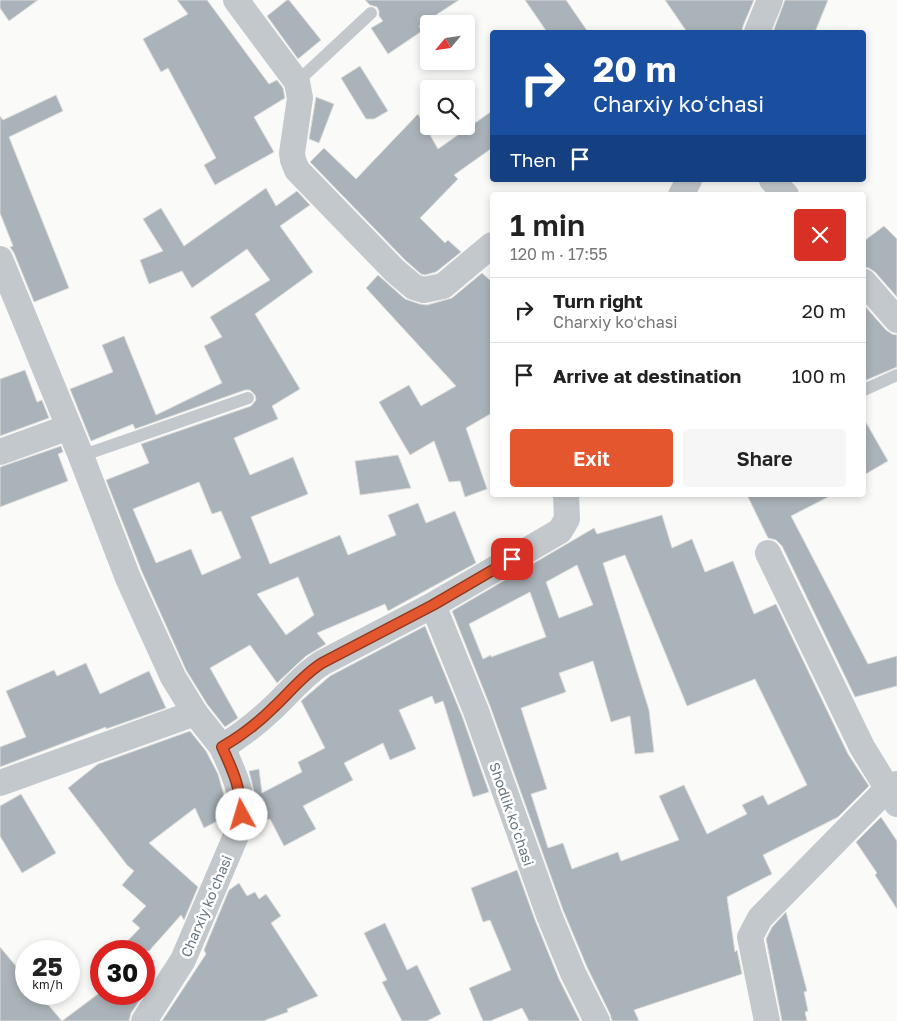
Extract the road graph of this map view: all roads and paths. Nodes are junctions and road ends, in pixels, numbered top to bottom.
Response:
1 (236, 0) edge
2 (770, 0) edge
3 (371, 12) dead end
4 (758, 30) edge
5 (297, 82) junction
6 (774, 182) edge
7 (783, 192) edge
8 (490, 247) edge
9 (0, 259) edge
10 (866, 284) edge
11 (897, 320) edge
12 (897, 375) edge
13 (866, 389) edge
14 (248, 398) dead end
15 (70, 427) junction
16 (0, 452) edge
17 (81, 456) junction
18 (566, 497) edge
19 (768, 553) dead end
20 (433, 605) junction
21 (195, 713) junction
22 (222, 747) junction
23 (0, 783) edge
24 (894, 792) edge
25 (144, 1021) edge
26 (597, 1021) edge
27 (767, 1021) edge

1 - 5 street
2 - 4 street
3 - 5 lane
5 - 8 street
6 - 7 street
9 - 15 street, Charxiy koʻchasi
10 - 11 street
12 - 13 lane
14 - 17 lane
15 - 16 street
15 - 17 street, Charxiy koʻchasi
17 - 21 street, Charxiy koʻchasi
18 - 20 street
19 - 24 street
20 - 22 street
20 - 26 street, Shodlik koʻchasi
21 - 22 street, Charxiy koʻchasi
21 - 23 street
22 - 25 street, Charxiy koʻchasi
24 - 27 street

